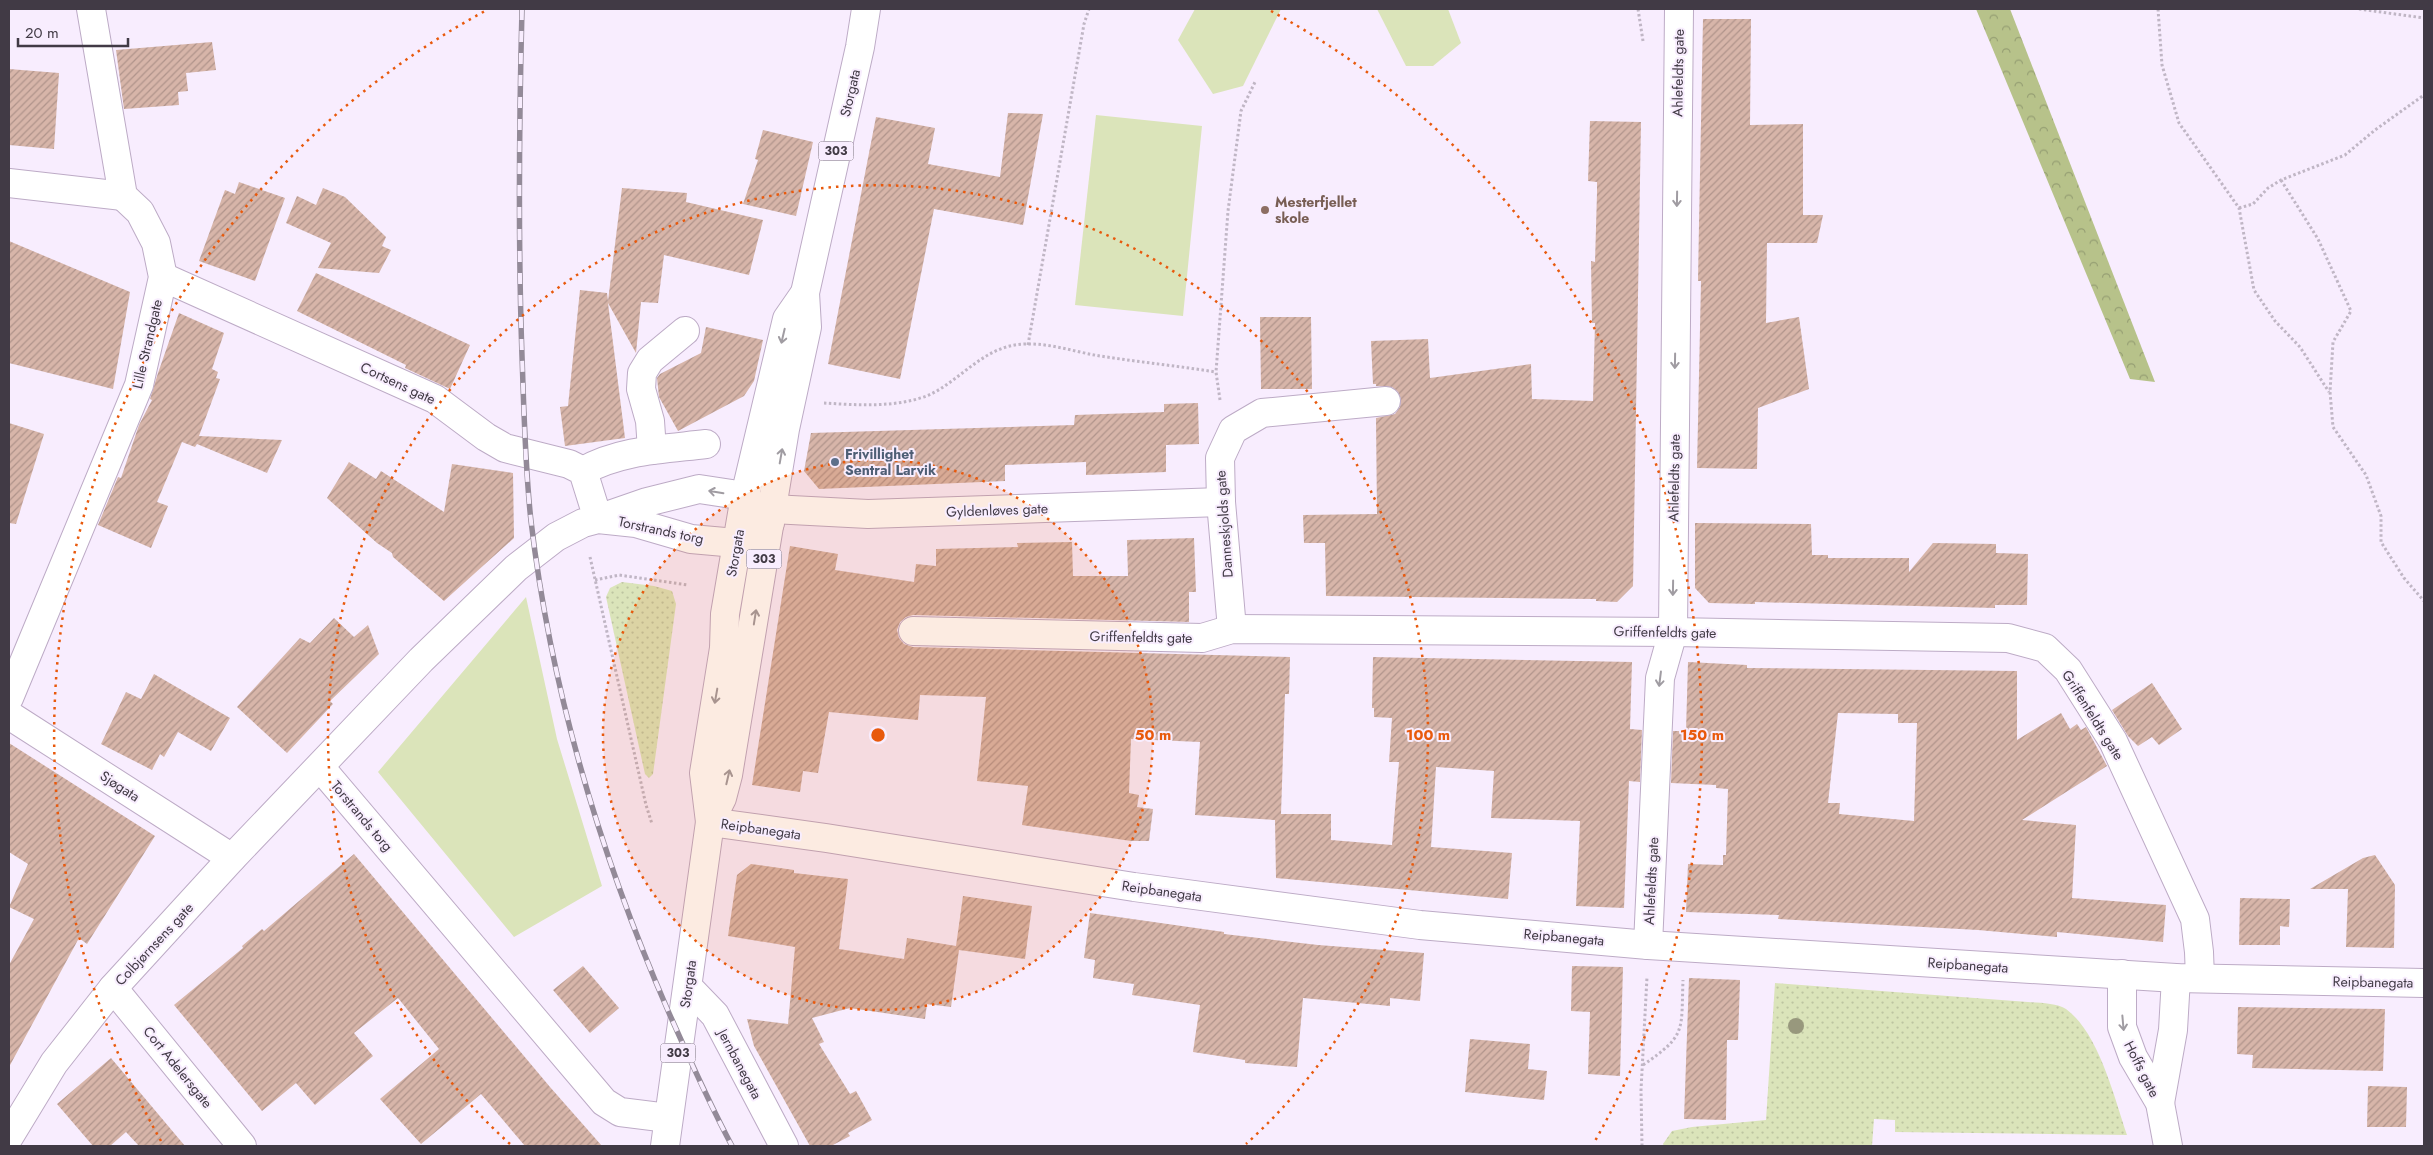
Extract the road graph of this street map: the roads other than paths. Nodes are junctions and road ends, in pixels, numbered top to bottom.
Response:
1 (91, 9) edge
2 (866, 9) edge
3 (1679, 9) edge
4 (9, 183) edge
5 (123, 196) junction
6 (162, 277) junction
7 (805, 293) junction
8 (685, 331) dead end
9 (1386, 401) dead end
10 (706, 444) dead end
11 (652, 450) junction
12 (583, 471) junction
13 (746, 496) junction
14 (1221, 502) junction
15 (771, 516) junction
16 (591, 521) junction
17 (736, 543) junction
18 (1232, 629) junction
19 (913, 631) dead end
20 (1673, 632) junction
21 (9, 698) edge
22 (9, 714) edge
23 (320, 767) junction
24 (710, 822) junction
25 (232, 858) junction
26 (1648, 945) junction
27 (2122, 974) junction
28 (2188, 978) junction
29 (2424, 983) edge
30 (688, 987) junction
31 (113, 988) junction
32 (2160, 1104) junction
33 (668, 1118) junction
34 (9, 1137) edge
35 (242, 1146) edge
36 (665, 1146) edge
37 (784, 1146) edge
38 (2168, 1146) edge

1 - 5 street
2 - 7 street, Storgata / 303
3 -> 20 street, Ahlefeldts gate
4 - 5 street
5 - 6 street, Lille Strandgate
6 - 12 street, Cortsens gate
6 - 21 street, Lille Strandgate
7 -> 13 street, Storgata / 303
15 -> 7 street, Storgata / 303
8 - 11 street
9 - 14 street, Danneskjolds gate
10 - 11 street
11 - 12 street
12 - 16 street
13 - 15 street
13 -> 16 street, Torstrands torg
13 - 17 street, Storgata / 303
14 - 15 street, Gyldenløves gate
14 - 18 street, Danneskjolds gate
15 - 17 street
24 -> 15 street, Storgata / 303
16 - 17 street, Torstrands torg
16 - 23 street, Torstrands torg
17 -> 24 street, Storgata / 303
18 - 19 street, Griffenfeldts gate
18 - 20 street, Griffenfeldts gate
20 -> 26 street, Ahlefeldts gate
20 - 28 street, Griffenfeldts gate
22 - 25 street, Sjøgata
23 - 25 street, Colbjørnsens gate
23 - 33 street, Torstrands torg
24 - 26 street, Reipbanegata
24 - 30 street, Storgata / 303
25 - 31 street, Colbjørnsens gate
26 - 27 street, Reipbanegata
27 - 28 street, Reipbanegata
27 -> 32 street, Hoffs gate
28 - 29 street, Reipbanegata
28 - 32 street, Hoffs gate
30 - 33 street, Storgata / 303
30 - 37 street, Jernbanegata
31 - 34 street, Colbjørnsens gate
31 - 35 street, Cort Adelersgate
32 - 38 street, Hoffs gate
33 - 36 street, Storgata / 303

